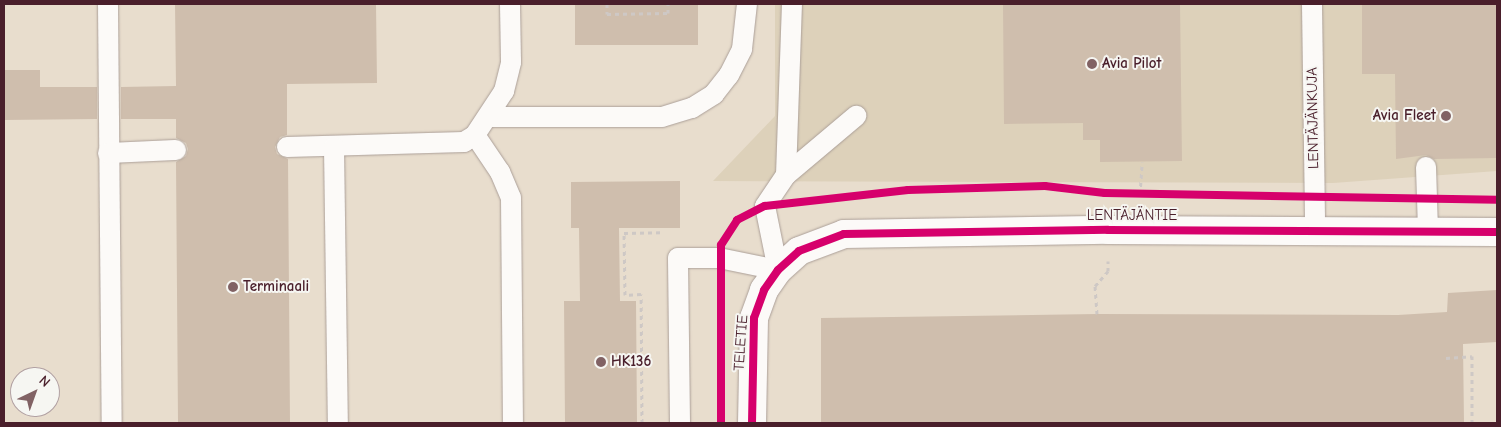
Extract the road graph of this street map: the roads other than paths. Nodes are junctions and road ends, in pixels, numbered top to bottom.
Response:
1 (108, 4) edge
2 (510, 4) edge
3 (747, 4) edge
4 (792, 4) edge
5 (1312, 4) edge
6 (856, 116) dead end
7 (488, 117) junction
8 (474, 135) junction
9 (287, 147) dead end
10 (334, 147) junction
11 (176, 150) dead end
12 (108, 154) junction
13 (1426, 167) dead end
14 (786, 175) junction
15 (1428, 231) junction
16 (1315, 232) junction
17 (1497, 232) edge
18 (778, 270) junction
19 (112, 423) edge
20 (338, 423) edge
21 (513, 423) edge
22 (680, 423) edge
23 (752, 423) edge

1 - 12 lane
2 - 7 lane
3 - 7 lane
4 - 14 lane
5 - 16 lane, LENTÄJÄNKUJA
6 - 14 lane
7 - 8 lane
8 - 10 lane
8 - 21 lane
9 - 10 lane
10 - 20 lane
11 - 12 lane
12 - 19 lane
13 - 15 lane
14 - 18 lane
15 - 16 street, LENTÄJÄNTIE
15 - 17 street, LENTÄJÄNTIE
16 - 18 street, LENTÄJÄNTIE
18 - 22 lane
18 - 23 street, TELETIE

